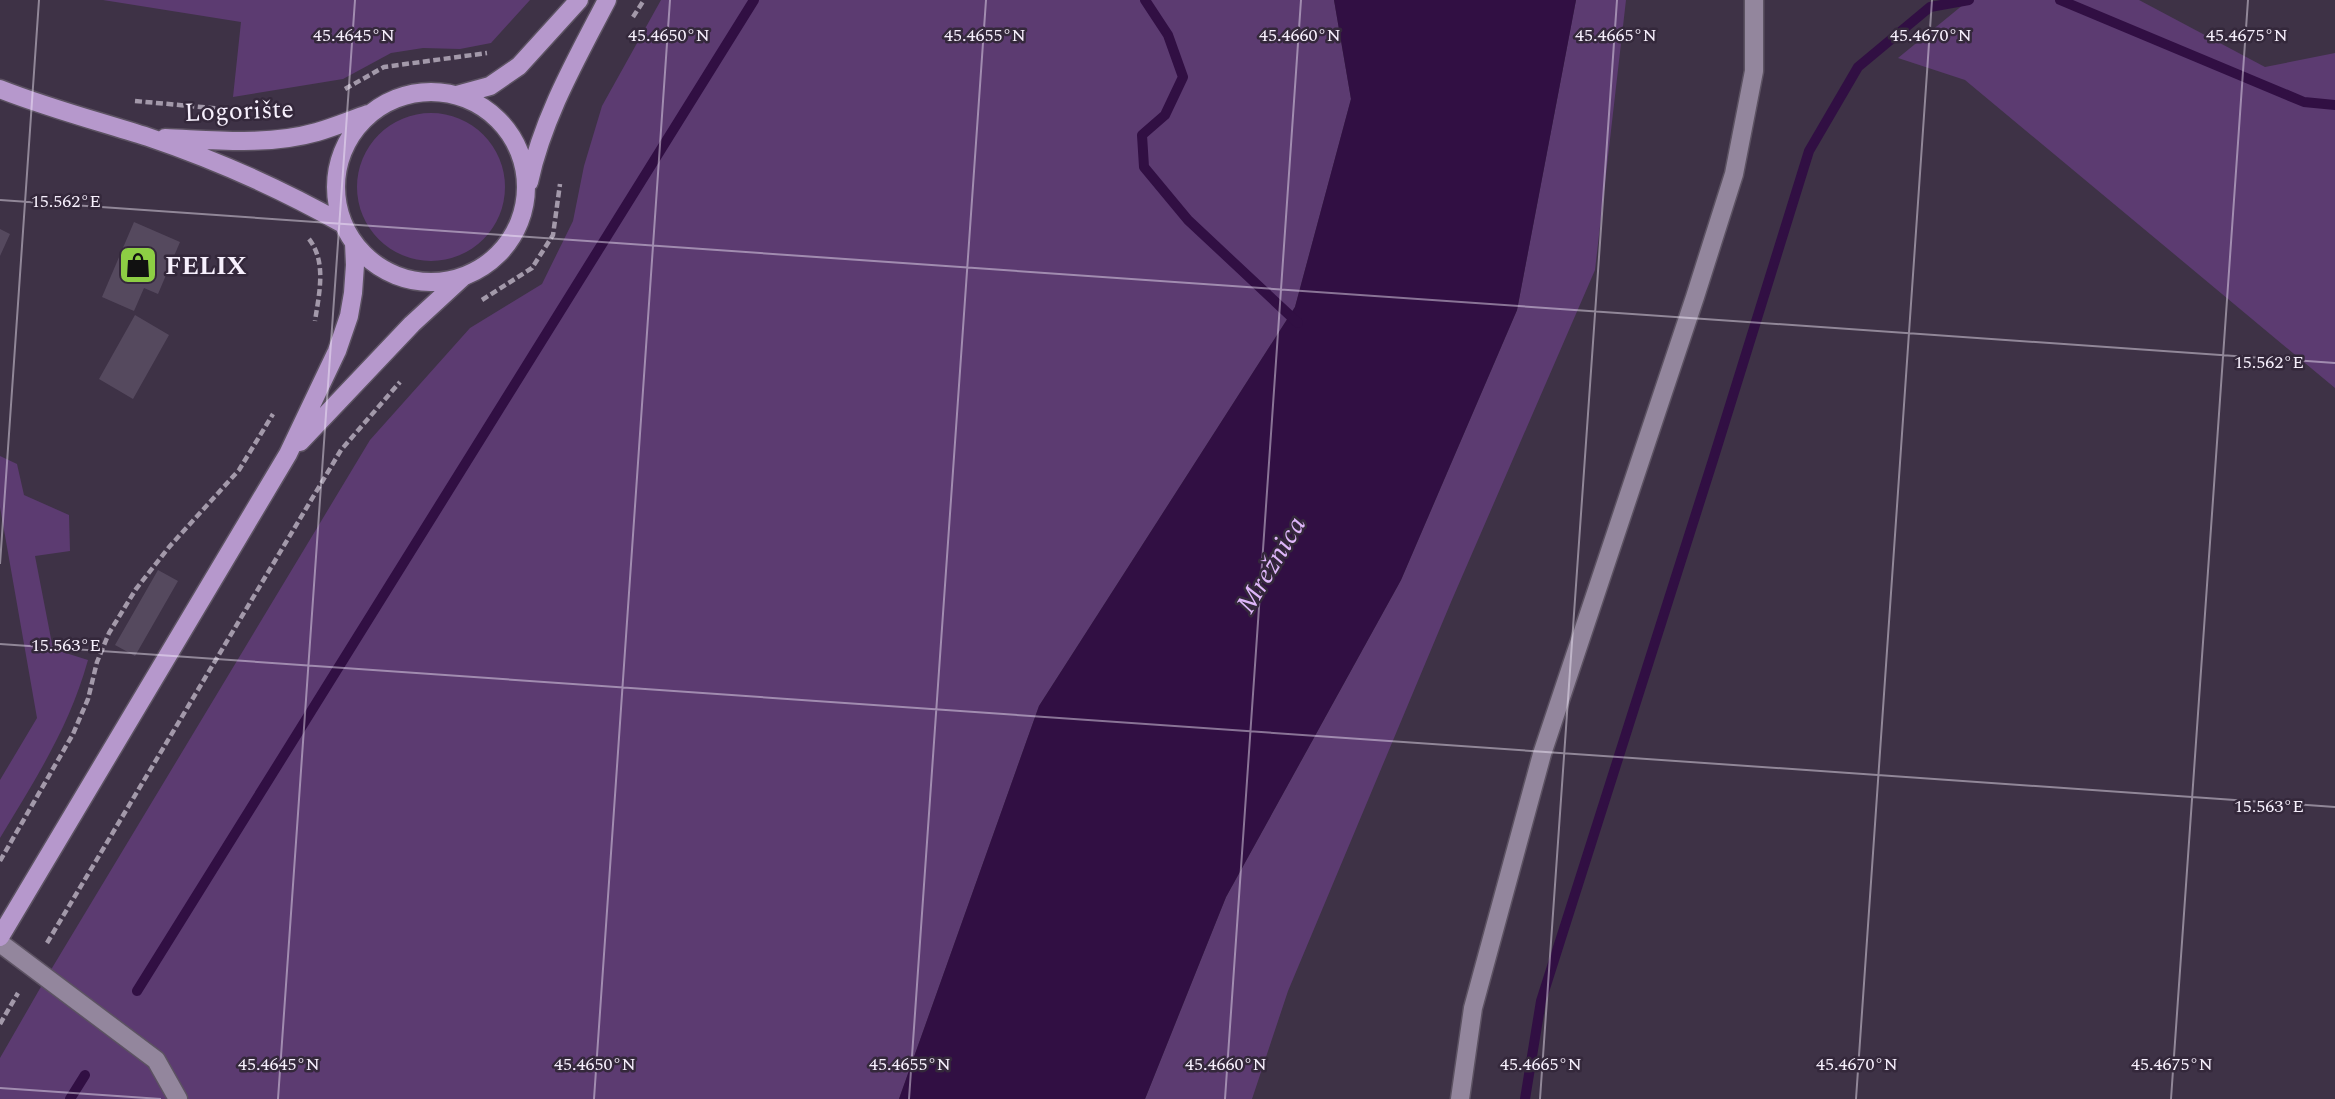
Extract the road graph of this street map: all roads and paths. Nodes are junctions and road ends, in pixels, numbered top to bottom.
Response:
1 (579, 0) edge
2 (607, 0) edge
3 (643, 0) edge
4 (1754, 0) edge
5 (631, 21) dead end
6 (495, 52) dead end
7 (0, 89) edge
8 (344, 90) dead end
9 (457, 94) junction
10 (132, 101) dead end
11 (371, 112) junction
12 (148, 137) junction
13 (243, 141) junction
14 (561, 180) dead end
15 (526, 199) junction
16 (343, 224) junction
17 (302, 229) dead end
18 (354, 243) junction
19 (463, 277) junction
20 (477, 303) dead end
21 (315, 323) dead end
22 (402, 380) dead end
23 (275, 410) dead end
24 (288, 454) junction
25 (0, 861) edge
26 (0, 937) edge
27 (0, 943) edge
28 (32, 968) junction
29 (0, 1024) edge
30 (178, 1099) edge
31 (1460, 1099) edge

1 - 9 main road
2 - 15 main road
3 - 5 path
4 - 31 lane
6 - 8 path
7 - 12 main road, Logorište
9 - 11 main road
9 - 15 main road
10 - 13 path
11 - 13 main road, Logorište
11 - 16 main road
12 - 13 main road, Logorište
12 - 16 main road, Logorište
14 - 20 path
15 - 19 main road
16 - 18 main road
17 - 21 path
18 - 19 main road
18 - 24 main road
19 - 24 main road
22 - 28 path
23 - 25 path
24 - 26 main road
27 - 28 lane
28 - 29 path
28 - 30 lane

